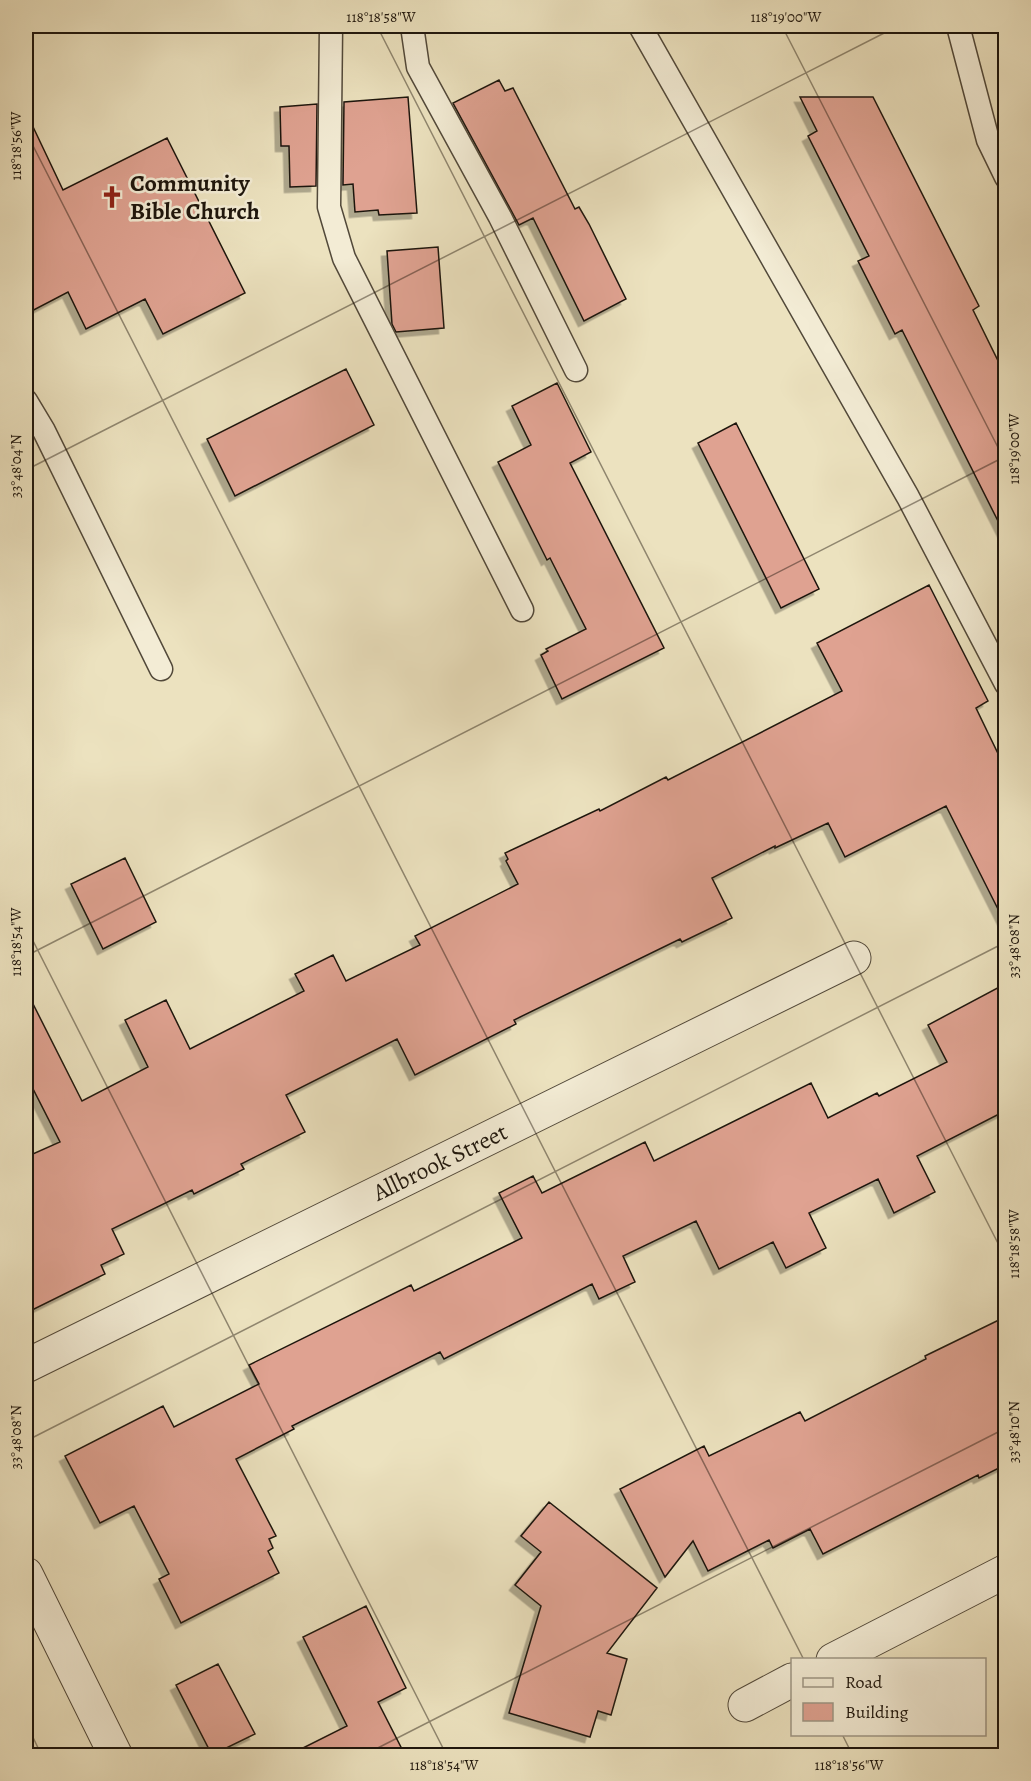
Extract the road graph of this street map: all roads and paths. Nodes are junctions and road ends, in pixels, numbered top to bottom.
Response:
1 (331, 26) edge
2 (412, 26) edge
3 (640, 26) edge
4 (958, 26) edge
5 (1005, 177) edge
6 (576, 370) dead end
7 (26, 401) edge
8 (522, 610) dead end
9 (161, 669) dead end
10 (1005, 684) edge
11 (854, 958) dead end
12 (26, 1366) edge
13 (1005, 1571) edge
14 (26, 1574) edge
15 (835, 1658) edge
16 (791, 1681) edge
17 (745, 1705) dead end
18 (116, 1755) edge

1 - 8 lane
2 - 6 lane
3 - 10 lane
4 - 5 lane
7 - 9 lane
11 - 12 street, Allbrook Street
13 - 15 street
14 - 18 street
16 - 17 street

